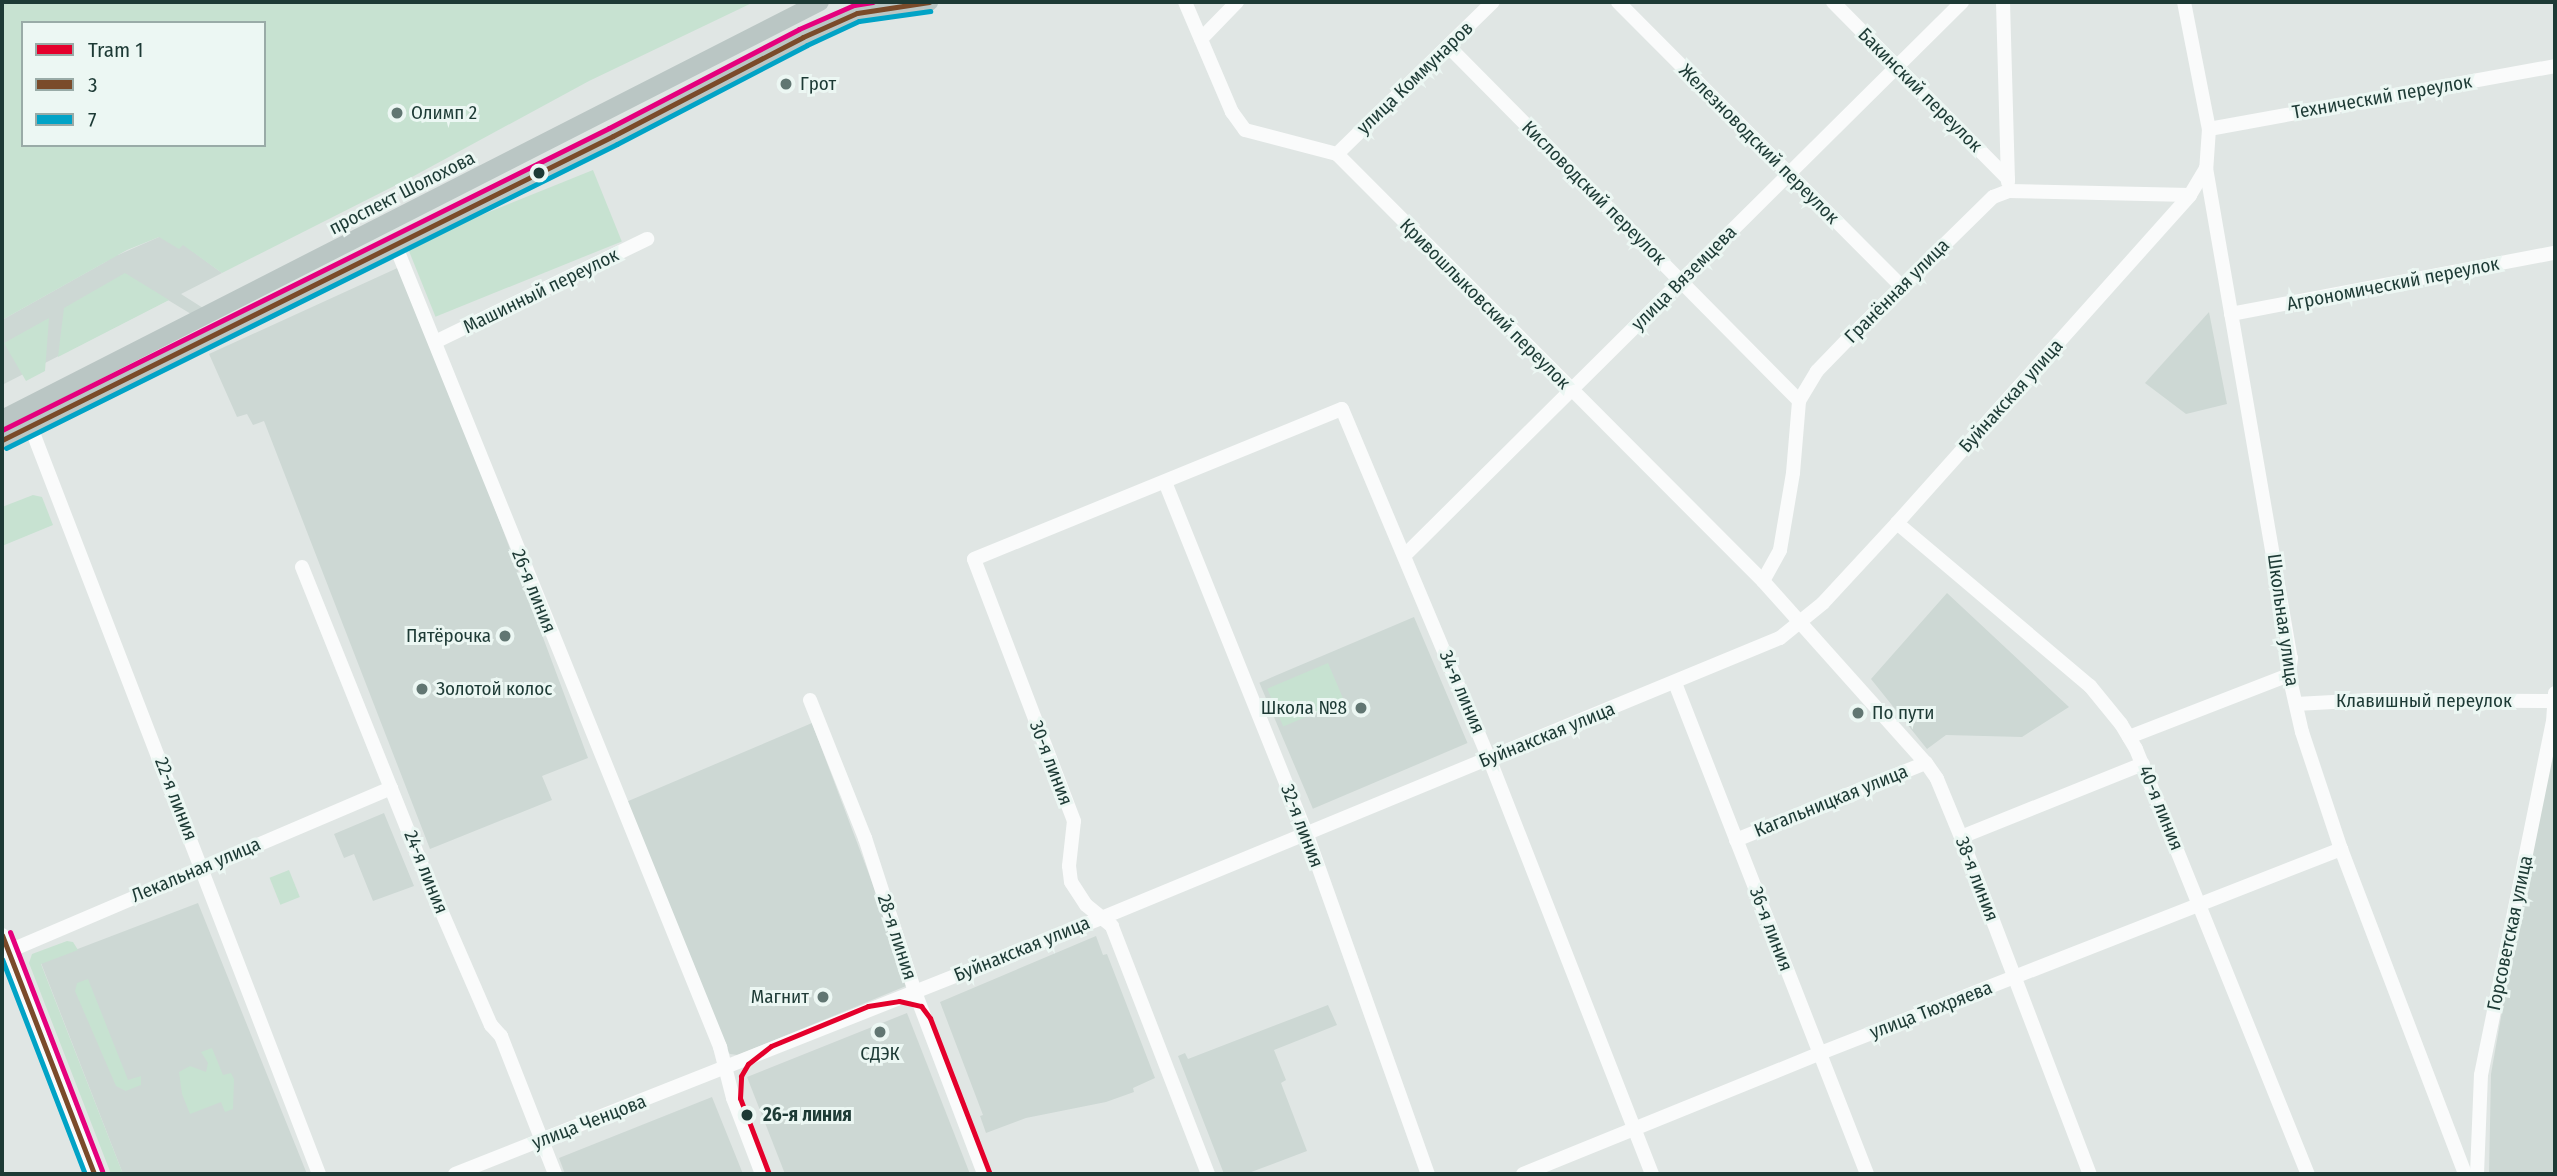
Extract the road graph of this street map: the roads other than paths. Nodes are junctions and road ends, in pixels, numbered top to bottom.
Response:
1 (820, 2) edge
2 (929, 2) edge
3 (1185, 2) edge
4 (1237, 2) edge
5 (1493, 2) edge
6 (1618, 2) edge
7 (1833, 2) edge
8 (1962, 2) edge
9 (2003, 2) edge
10 (2184, 2) edge
11 (1200, 38) junction
12 (1448, 46) junction
13 (2555, 66) edge
14 (1896, 68) junction
15 (2209, 129) junction
16 (1337, 154) junction
17 (2206, 168) junction
18 (1789, 174) junction
19 (2009, 185) junction
20 (2190, 195) junction
21 (647, 239) dead end
22 (394, 242) junction
23 (2555, 253) edge
24 (1680, 280) junction
25 (1901, 286) junction
26 (2231, 314) junction
27 (435, 342) junction
28 (1572, 392) junction
29 (1799, 401) junction
30 (2, 419) edge
31 (30, 425) junction
32 (2, 440) edge
33 (1165, 482) junction
34 (1897, 523) junction
35 (1405, 555) junction
36 (302, 567) dead end
37 (1763, 581) junction
38 (1800, 622) junction
39 (2289, 675) junction
40 (1675, 683) junction
41 (2554, 697) edge
42 (810, 700) dead end
43 (2296, 704) junction
44 (2129, 737) junction
45 (1489, 758) junction
46 (1926, 762) junction
47 (2143, 764) junction
48 (391, 788) junction
49 (1306, 832) junction
50 (1961, 837) junction
51 (1736, 840) junction
52 (2341, 849) junction
53 (202, 867) junction
54 (2200, 905) junction
55 (1104, 917) junction
56 (2, 935) edge
57 (5, 952) edge
58 (2015, 977) junction
59 (915, 992) junction
60 (1818, 1054) junction
61 (724, 1069) junction
62 (1634, 1128) junction
63 (542, 1140) junction
64 (94, 1174) edge
65 (319, 1174) edge
66 (455, 1174) edge
67 (555, 1174) edge
68 (762, 1174) edge
69 (984, 1174) edge
70 (1208, 1174) edge
71 (1428, 1174) edge
72 (1523, 1174) edge
73 (1652, 1174) edge
74 (1867, 1174) edge
75 (2090, 1174) edge
76 (2308, 1174) edge
77 (2465, 1174) edge
78 (2477, 1174) edge

1 - 30 main road, проспект Шолохова
2 - 22 main road, проспект Шолохова
3 - 11 street
4 - 11 street
5 - 12 street, улица Коммунаров
6 - 18 street, Железноводский переулок
7 - 14 street, Бакинский переулок
8 - 14 street, улица Вяземцева
9 - 19 street
10 - 15 street, Школьная улица
11 - 16 street
12 - 16 street, улица Коммунаров
12 - 24 street, Кисловодский переулок
13 - 15 street, Технический переулок
14 - 18 street, улица Вяземцева
14 - 19 street, Бакинский переулок
15 - 17 street, Школьная улица
16 - 28 street, Кривошлыковский переулок
17 - 20 street, Буйнакская улица
17 - 26 street, Школьная улица
18 - 24 street, улица Вяземцева
18 - 25 street, Железноводский переулок
19 - 20 street
19 - 25 street, Гранённая улица
20 - 34 street, Буйнакская улица
21 - 27 street, Машинный переулок
22 - 27 street, 26-я линия
22 - 31 main road, проспект Шолохова
23 - 26 street, Агрономический переулок
24 - 28 street, улица Вяземцева
24 - 29 street, Кисловодский переулок
25 - 29 street, Гранённая улица
26 - 39 street, Школьная улица
27 - 61 street, 26-я линия
28 - 35 street, улица Вяземцева
28 - 37 street, Кривошлыковский переулок
29 - 37 street, Гранённая улица
31 - 32 main road, проспект Шолохова
31 - 53 street, 22-я линия
33 - 35 street, 34-я линия
33 - 49 street, 32-я линия
33 - 55 street, 30-я линия
34 - 38 street, Буйнакская улица
34 - 44 street, 40-я линия
35 - 45 street, 34-я линия
36 - 48 street, 24-я линия
37 - 38 street, Кривошлыковский переулок
38 - 40 street, Буйнакская улица
38 - 46 street, 38-я линия
39 - 43 street, Школьная улица
39 - 44 street
40 - 45 street, Буйнакская улица
40 - 51 street, 36-я линия
41 - 43 street, Клавишный переулок
41 - 78 street, Горсоветская улица
42 - 59 street, 28-я линия
43 - 52 street, Школьная улица
44 - 47 street, 40-я линия
45 - 49 street, Буйнакская улица
45 - 62 street, 34-я линия
46 - 50 street, 38-я линия
46 - 51 street, Кагальницкая улица
47 - 50 street
47 - 54 street, 40-я линия
48 - 53 street, Лекальная улица
48 - 63 street, 24-я линия
49 - 55 street, Буйнакская улица
49 - 71 street, 32-я линия
50 - 58 street, 38-я линия
51 - 60 street, 36-я линия
52 - 54 street, улица Тюхряева
52 - 77 street, Школьная улица
53 - 57 street, Лекальная улица
53 - 65 street, 22-я линия
54 - 58 street, улица Тюхряева
54 - 76 street, 40-я линия
55 - 59 street, Буйнакская улица
55 - 70 street, 30-я линия
56 - 57 street
57 - 64 street
58 - 60 street, улица Тюхряева
58 - 75 street, 38-я линия
59 - 61 street, Буйнакская улица
59 - 69 street, 28-я линия
60 - 62 street, улица Тюхряева
60 - 74 street, 36-я линия
61 - 63 street, улица Ченцова
61 - 68 street, 26-я линия
62 - 72 street, улица Тюхряева
62 - 73 street, 34-я линия
63 - 66 street, улица Ченцова
63 - 67 street, 24-я линия

